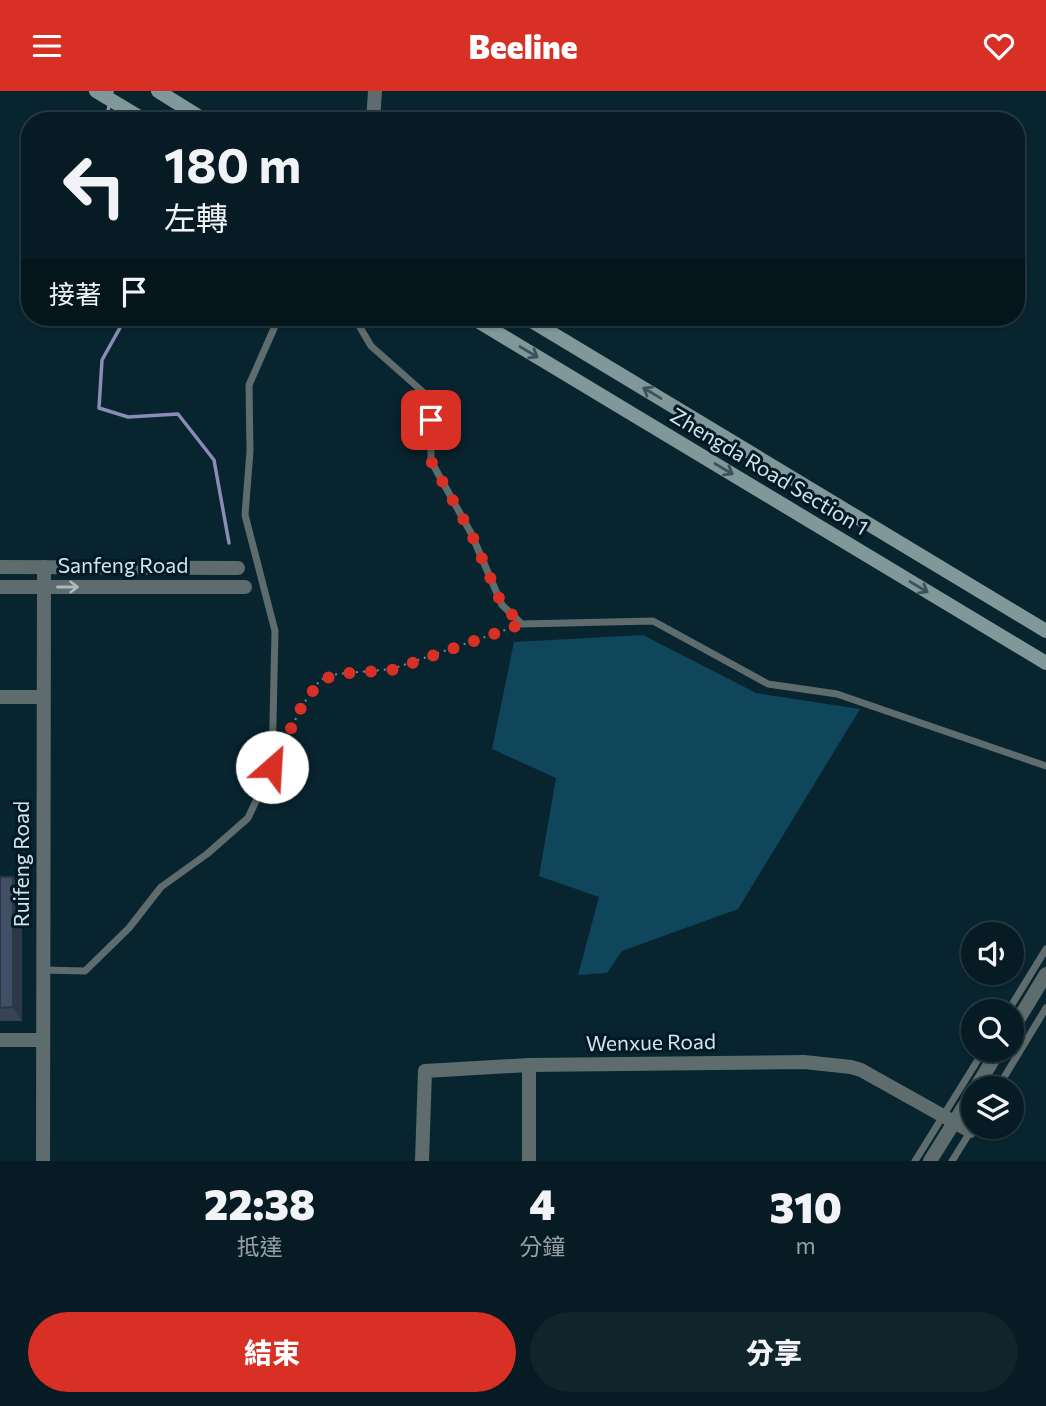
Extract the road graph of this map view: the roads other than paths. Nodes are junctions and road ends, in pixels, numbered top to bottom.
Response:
1 (96, 91) edge
2 (158, 91) edge
3 (375, 91) edge
4 (131, 112) edge
5 (192, 112) edge
6 (374, 112) edge
7 (275, 326) edge
8 (359, 326) edge
9 (486, 326) edge
10 (540, 326) edge
11 (44, 567) junction
12 (0, 568) edge
13 (238, 568) dead end
14 (44, 586) junction
15 (0, 587) edge
16 (245, 587) dead end
17 (1046, 631) edge
18 (1046, 663) edge
19 (0, 697) edge
20 (43, 697) junction
21 (1046, 766) edge
22 (1046, 949) edge
23 (43, 970) junction
24 (1046, 974) edge
25 (1016, 999) edge
26 (1046, 1008) edge
27 (1024, 1010) edge
28 (43, 1039) junction
29 (0, 1040) edge
30 (978, 1062) edge
31 (529, 1065) junction
32 (1004, 1076) edge
33 (961, 1105) edge
34 (949, 1118) junction
35 (961, 1124) edge
36 (966, 1139) edge
37 (43, 1161) edge
38 (422, 1161) edge
39 (529, 1161) edge
40 (915, 1161) edge
41 (930, 1161) edge
42 (952, 1161) edge

1 - 4 main road
2 - 5 main road
3 - 6 street
7 - 23 lane
8 - 21 lane
9 -> 18 main road, Zhengda Road Section 1
17 -> 10 main road, Zhengda Road Section 1
11 - 12 street, Sanfeng Road
11 - 13 street, Sanfeng Road
11 - 14 street, Ruifeng Road
14 - 15 street, Sanfeng Road
14 -> 16 street, Sanfeng Road
14 - 20 street, Ruifeng Road
19 - 20 street
20 - 23 street, Ruifeng Road
22 - 25 lane
23 - 28 street, Ruifeng Road
24 - 27 street
26 - 32 lane
28 - 29 street
28 - 37 street, Ruifeng Road
30 - 34 lane
31 - 34 street, Wenxue Road
31 - 38 street, Wenxue Road
31 - 39 street
33 - 34 street
34 - 35 street, Wenxue Road
34 - 40 lane
34 - 41 street
36 - 42 lane

